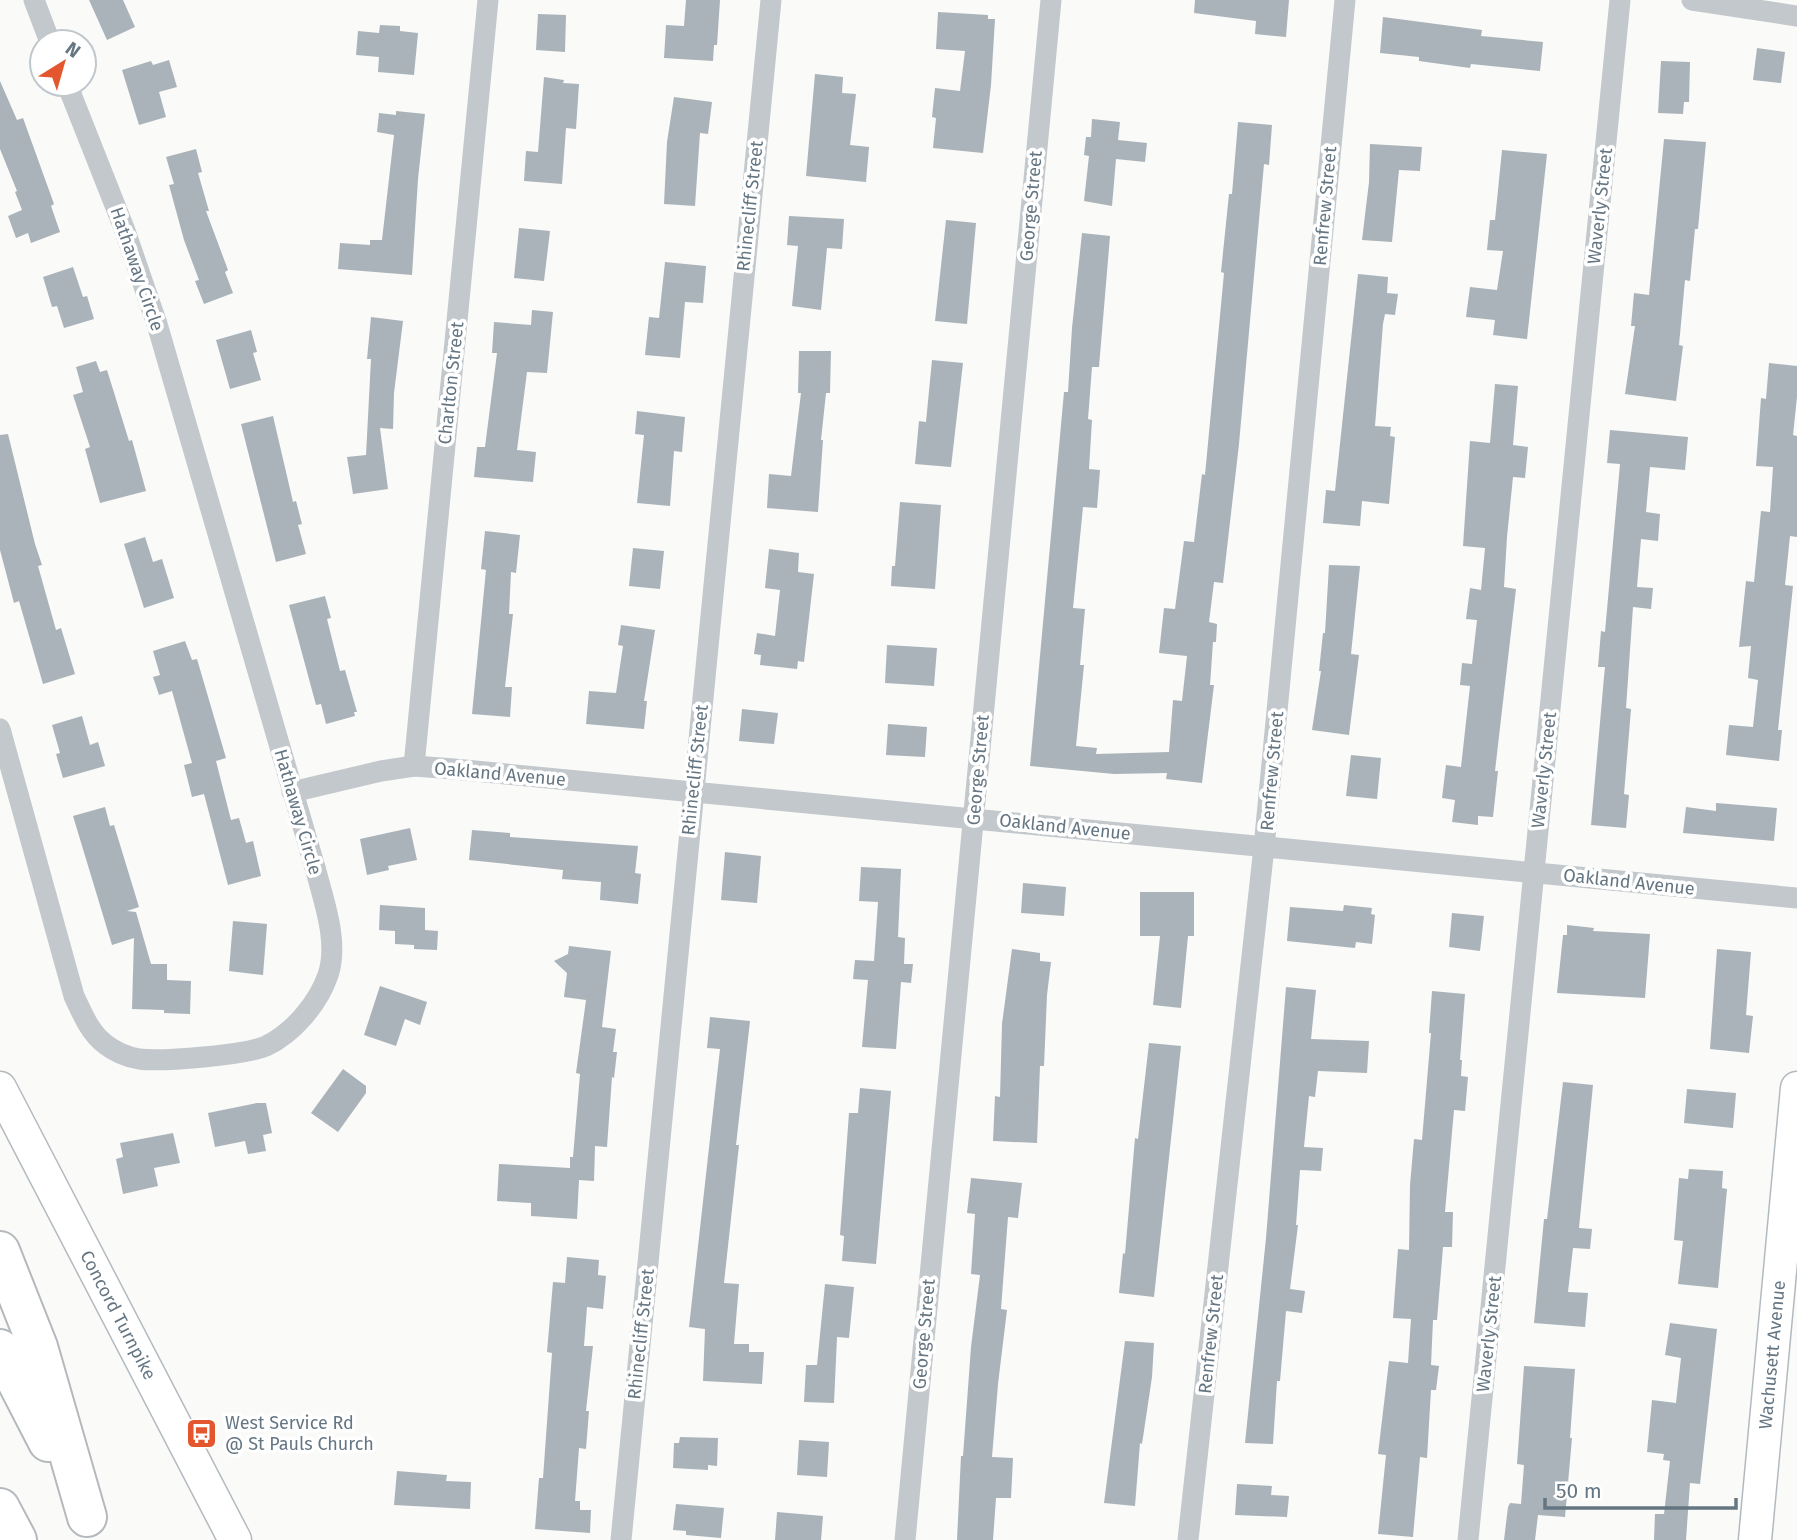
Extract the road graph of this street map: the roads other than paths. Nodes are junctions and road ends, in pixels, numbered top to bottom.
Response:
1 (34, 0) edge
2 (488, 0) edge
3 (771, 0) edge
4 (1051, 0) edge
5 (1345, 0) edge
6 (1620, 0) edge
7 (1692, 0) edge
8 (1797, 16) edge
9 (45, 28) edge
10 (73, 98) edge
11 (0, 729) edge
12 (414, 766) junction
13 (292, 792) junction
14 (693, 792) junction
15 (973, 818) junction
16 (1264, 847) junction
17 (1534, 873) junction
18 (1797, 898) edge
19 (0, 1088) edge
20 (1797, 1088) edge
21 (0, 1251) edge
22 (0, 1349) edge
23 (0, 1508) edge
24 (93, 1528) edge
25 (17, 1540) edge
26 (235, 1540) edge
27 (621, 1540) edge
28 (905, 1540) edge
29 (1188, 1540) edge
30 (1468, 1540) edge
31 (1755, 1540) edge

1 - 9 street
2 - 12 street, Charlton Street
3 - 14 street, Rhinecliff Street
4 - 15 street, George Street
5 - 16 street, Renfrew Street
6 - 17 street, Waverly Street
7 - 8 street
10 - 13 street, Hathaway Circle
11 - 13 street, Hathaway Circle
12 - 13 street, Oakland Avenue
12 - 14 street, Oakland Avenue
14 - 15 street, Oakland Avenue
14 - 27 street, Rhinecliff Street
15 - 16 street, Oakland Avenue
15 - 28 street, George Street
16 - 17 street, Oakland Avenue
16 - 29 street, Renfrew Street
17 - 18 street, Oakland Avenue
17 - 30 street, Waverly Street
19 - 26 main road, Concord Turnpike
20 - 31 main road, Wachusett Avenue
21 - 24 highway
22 - 24 highway
23 - 25 highway

